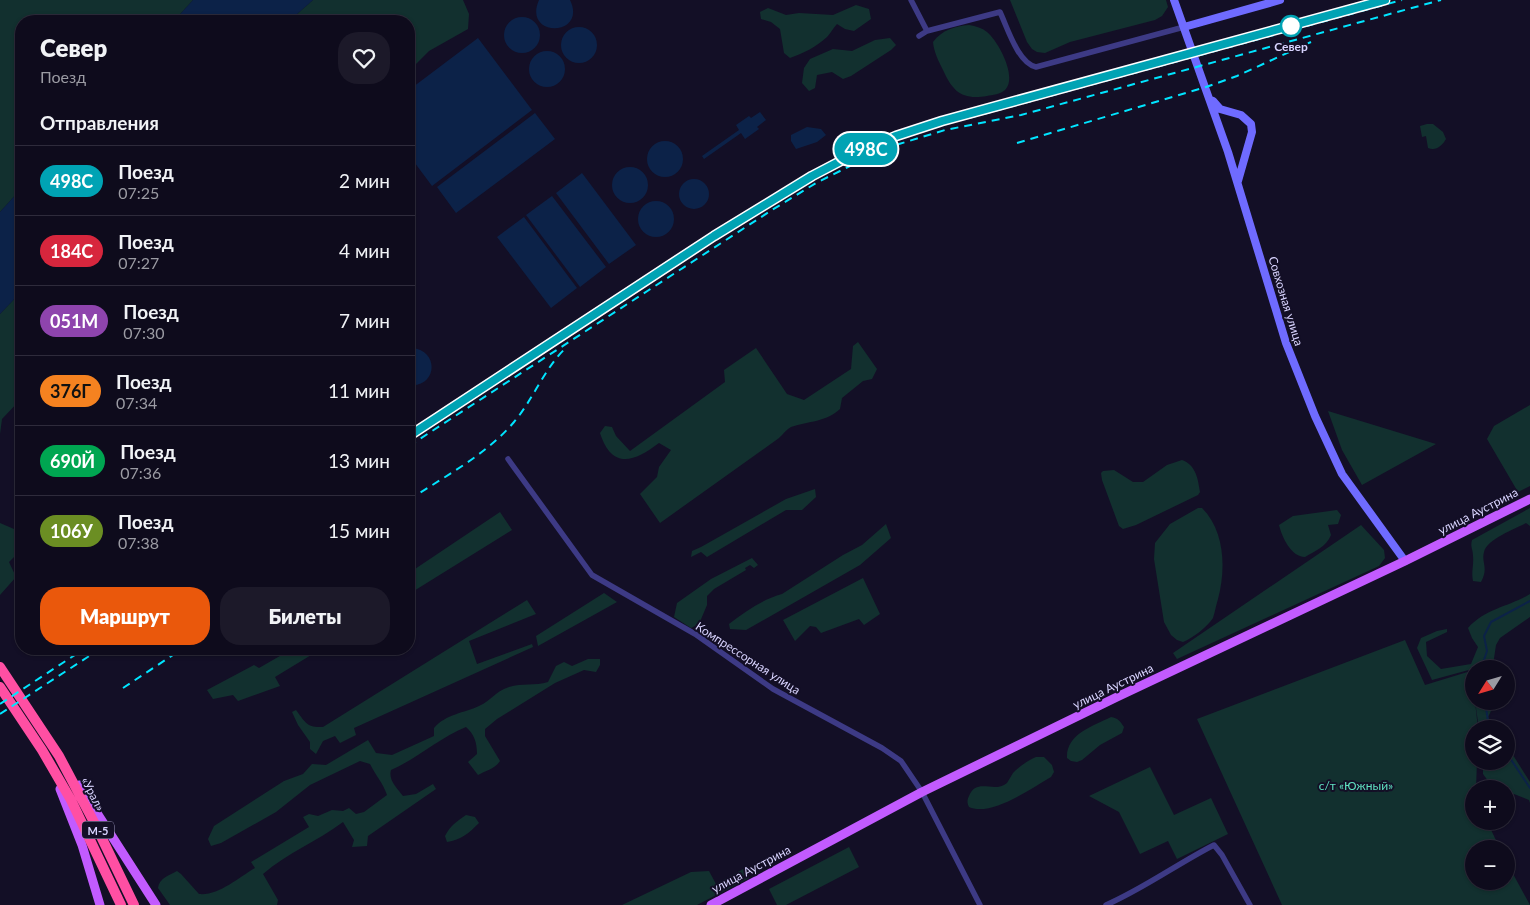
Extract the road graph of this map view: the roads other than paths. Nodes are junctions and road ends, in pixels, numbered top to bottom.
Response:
1 (911, 0) edge
2 (1174, 0) edge
3 (1280, 0) edge
4 (1184, 27) junction
5 (927, 31) junction
6 (919, 36) dead end
7 (1210, 98) junction
8 (1235, 114) junction
9 (1220, 129) junction
10 (1238, 182) junction
11 (508, 459) dead end
12 (1530, 499) edge
13 (1406, 561) junction
14 (1, 668) edge
15 (0, 687) edge
16 (59, 756) junction
17 (50, 763) junction
18 (922, 792) junction
19 (1110, 904) edge
20 (100, 905) edge
21 (121, 905) edge
22 (134, 905) edge
23 (156, 905) edge
24 (711, 905) edge
25 (980, 905) edge
26 (1250, 905) edge

1 - 5 street
2 - 4 main road, Совхозная улица
3 - 4 main road
4 - 5 street
4 - 7 main road, Совхозная улица
5 - 6 street
7 - 8 main road
7 - 9 main road, Совхозная улица
8 - 9 main road
8 - 10 main road
9 - 10 main road, Совхозная улица
10 - 13 main road, Совхозная улица
11 - 18 street, Компрессорная улица
12 - 13 main road, улица Аустрина
13 - 18 main road, улица Аустрина
14 - 16 highway, «Урал» / М-5
15 - 17 highway, «Урал» / М-5
16 - 22 highway, «Урал» / М-5
16 - 23 main road
17 - 20 main road
17 - 21 highway, «Урал» / М-5
18 - 24 main road, улица Аустрина
18 - 25 street, Компрессорная улица
19 - 26 street

